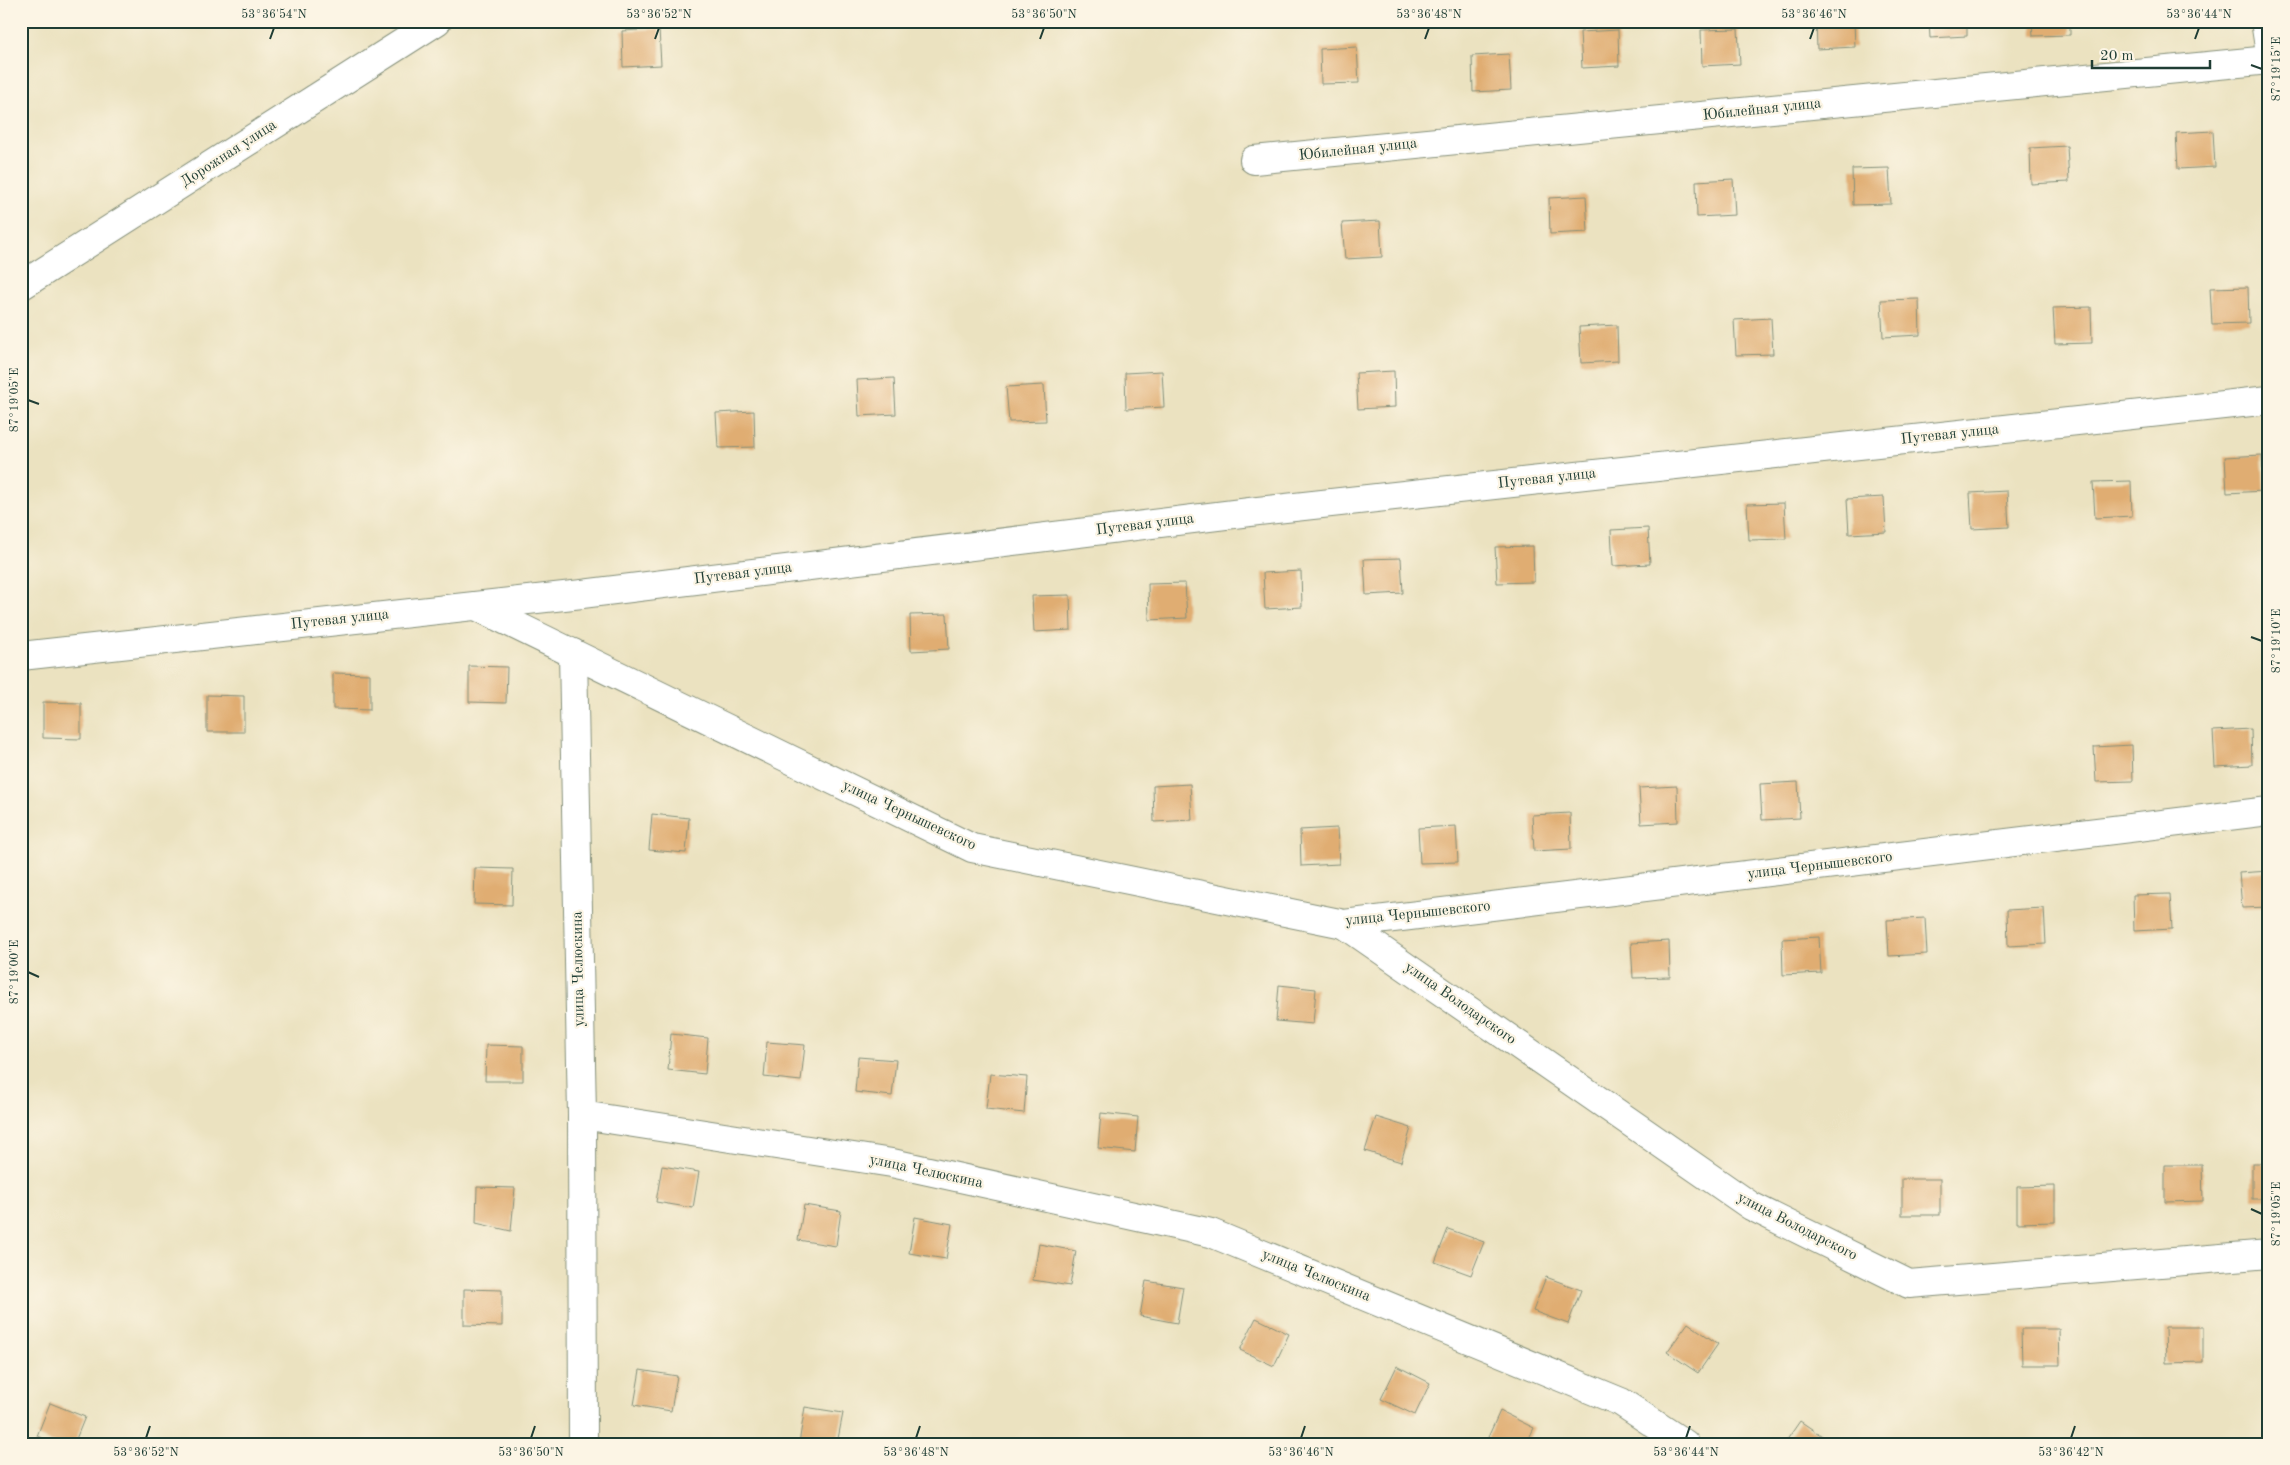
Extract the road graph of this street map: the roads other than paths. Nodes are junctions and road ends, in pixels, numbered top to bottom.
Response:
1 (437, 21) edge
2 (2265, 21) edge
3 (2269, 47) edge
4 (2269, 60) edge
5 (1254, 160) dead end
6 (21, 286) edge
7 (2269, 400) edge
8 (476, 606) junction
9 (573, 653) junction
10 (21, 656) edge
11 (2269, 811) edge
12 (1344, 924) junction
13 (582, 1115) junction
14 (2269, 1254) edge
15 (583, 1444) edge
16 (1685, 1444) edge

1 - 6 street, Дорожная улица
2 - 3 street
4 - 5 street, Юбилейная улица
7 - 8 street, Путевая улица
8 - 9 street, улица Чернышевского
8 - 10 street, Путевая улица
9 - 12 street, улица Чернышевского
9 - 13 street, улица Челюскина
11 - 12 street, улица Чернышевского
12 - 14 street, улица Володарского
13 - 15 street
13 - 16 street, улица Челюскина

